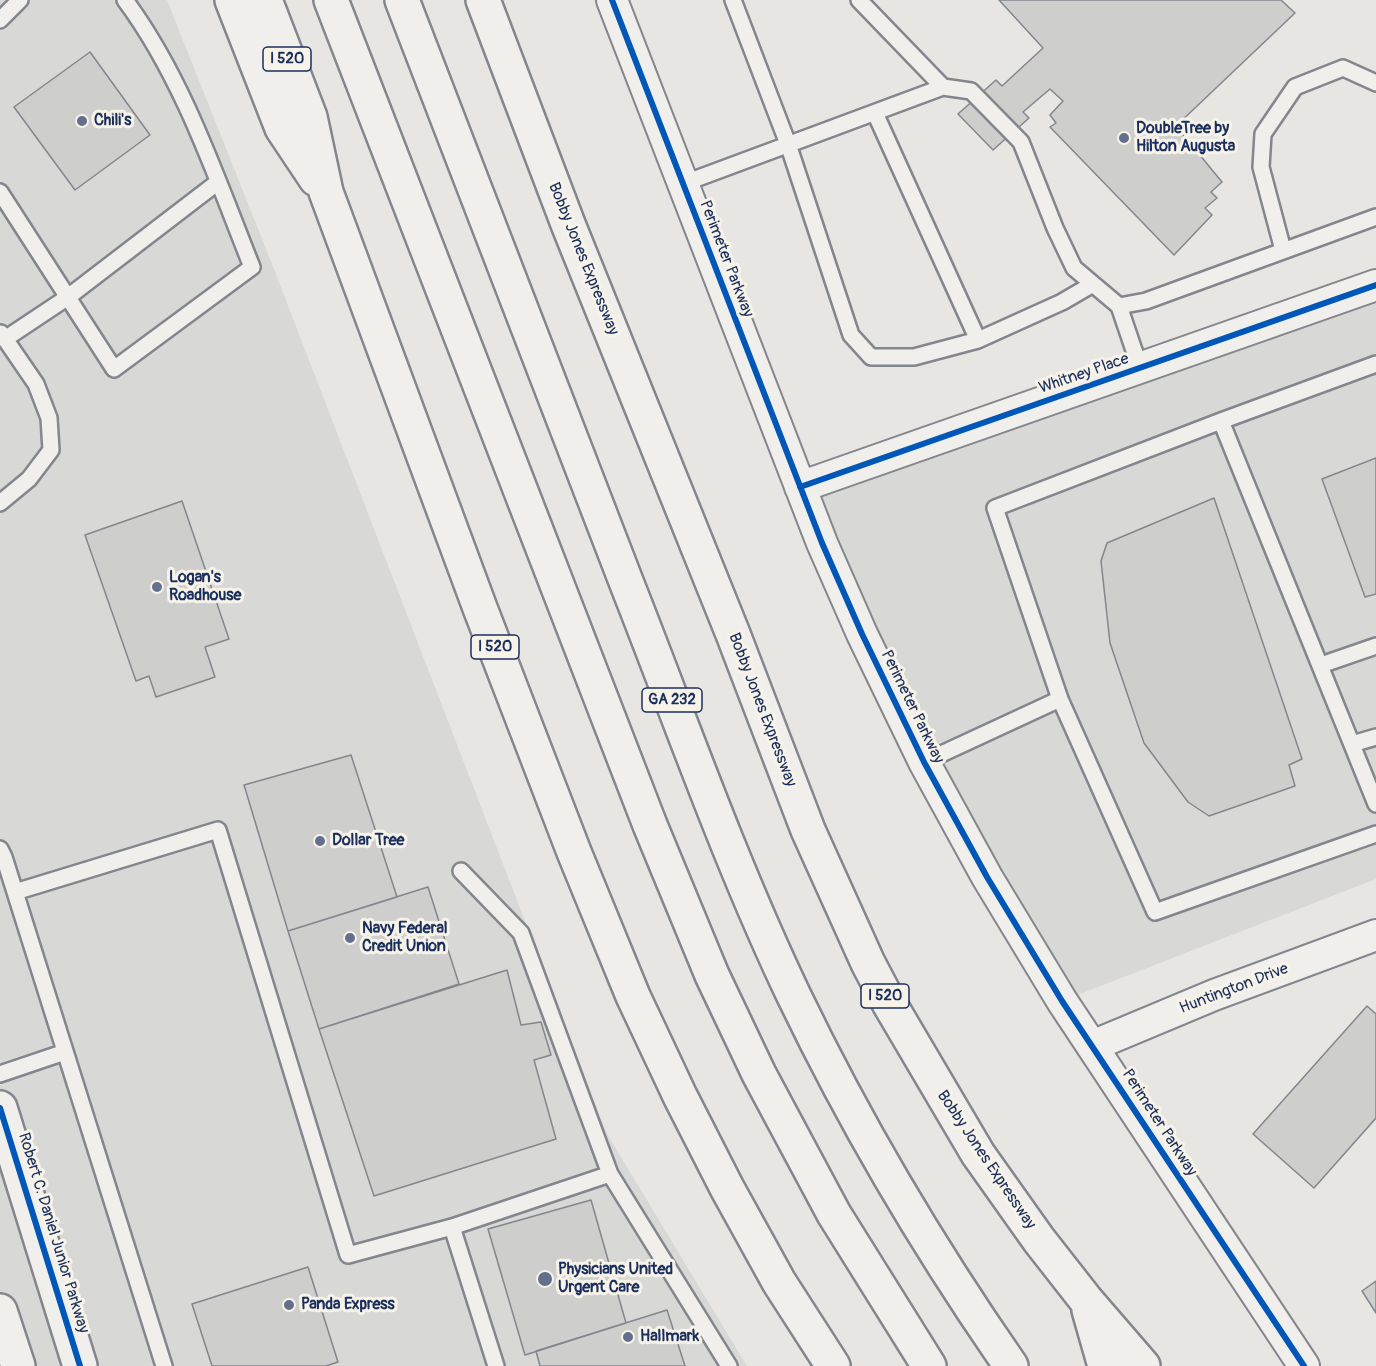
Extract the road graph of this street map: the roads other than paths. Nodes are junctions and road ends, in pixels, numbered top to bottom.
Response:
1 (20, 0) edge
2 (125, 0) edge
3 (232, 0) edge
4 (265, 0) edge
5 (331, 0) edge
6 (402, 0) edge
7 (483, 0) edge
8 (612, 0) edge
9 (733, 0) edge
10 (859, 0) edge
11 (0, 20) edge
12 (1376, 82) edge
13 (943, 87) junction
14 (875, 113) junction
15 (788, 144) junction
16 (218, 182) junction
17 (682, 184) junction
18 (0, 192) edge
19 (326, 192) junction
20 (1376, 217) edge
21 (1283, 250) junction
22 (1093, 284) junction
23 (1376, 285) edge
24 (68, 297) junction
25 (1119, 306) junction
26 (3, 336) edge
27 (978, 340) junction
28 (1376, 364) edge
29 (1140, 368) junction
30 (1221, 421) junction
31 (800, 487) junction
32 (0, 503) edge
33 (1376, 646) edge
34 (1321, 665) junction
35 (1060, 699) junction
36 (1376, 737) edge
37 (1352, 744) junction
38 (924, 762) junction
39 (1376, 804) edge
40 (1376, 834) edge
41 (0, 849) edge
42 (461, 870) dead end
43 (15, 892) junction
44 (1376, 935) edge
45 (1092, 1046) junction
46 (65, 1052) junction
47 (0, 1074) edge
48 (0, 1108) edge
49 (610, 1174) junction
50 (452, 1227) junction
51 (1086, 1300) junction
52 (0, 1311) edge
53 (18, 1366) edge
54 (80, 1366) edge
55 (164, 1366) edge
56 (496, 1366) edge
57 (729, 1366) edge
58 (833, 1366) edge
59 (928, 1366) edge
60 (1011, 1366) edge
61 (1105, 1366) edge
62 (1143, 1366) edge
63 (1304, 1366) edge

1 - 11 lane
2 - 16 lane
3 - 19 main road
4 - 19 main road, I 520
5 - 59 main road
6 - 60 main road, GA 232
7 - 51 main road, Bobby Jones Expressway / I 520
8 - 17 street, Perimeter Parkway
9 - 15 lane
10 - 13 lane
12 - 21 lane
13 - 14 lane
13 - 22 lane
14 - 15 lane
14 - 27 lane
15 - 17 lane
15 - 27 lane
16 - 24 lane
16 - 24 lane
17 - 31 street, Perimeter Parkway
18 - 24 lane
19 - 58 main road, I 520
20 - 21 lane
21 - 25 lane
22 - 25 lane
22 - 27 lane
23 - 29 street, Whitney Place
24 - 26 lane
25 - 29 lane
26 - 32 lane
28 - 30 lane
29 - 31 street, Whitney Place
30 - 34 lane
30 - 35 lane
31 - 38 street, Perimeter Parkway
33 - 34 lane
34 - 37 lane
35 - 38 lane
35 - 40 lane
36 - 37 lane
37 - 39 lane
38 - 45 street, Perimeter Parkway
41 - 43 lane
42 - 49 lane
43 - 46 lane
43 - 50 lane
44 - 45 street, Huntington Drive
45 - 63 street, Perimeter Parkway
46 - 47 lane
46 - 55 lane
48 - 54 main road, Robert C. Daniel Junior Parkway
49 - 50 lane
49 - 57 lane
50 - 56 lane
51 - 61 main road
51 - 62 main road, Bobby Jones Expressway / I 520
52 - 53 main road

